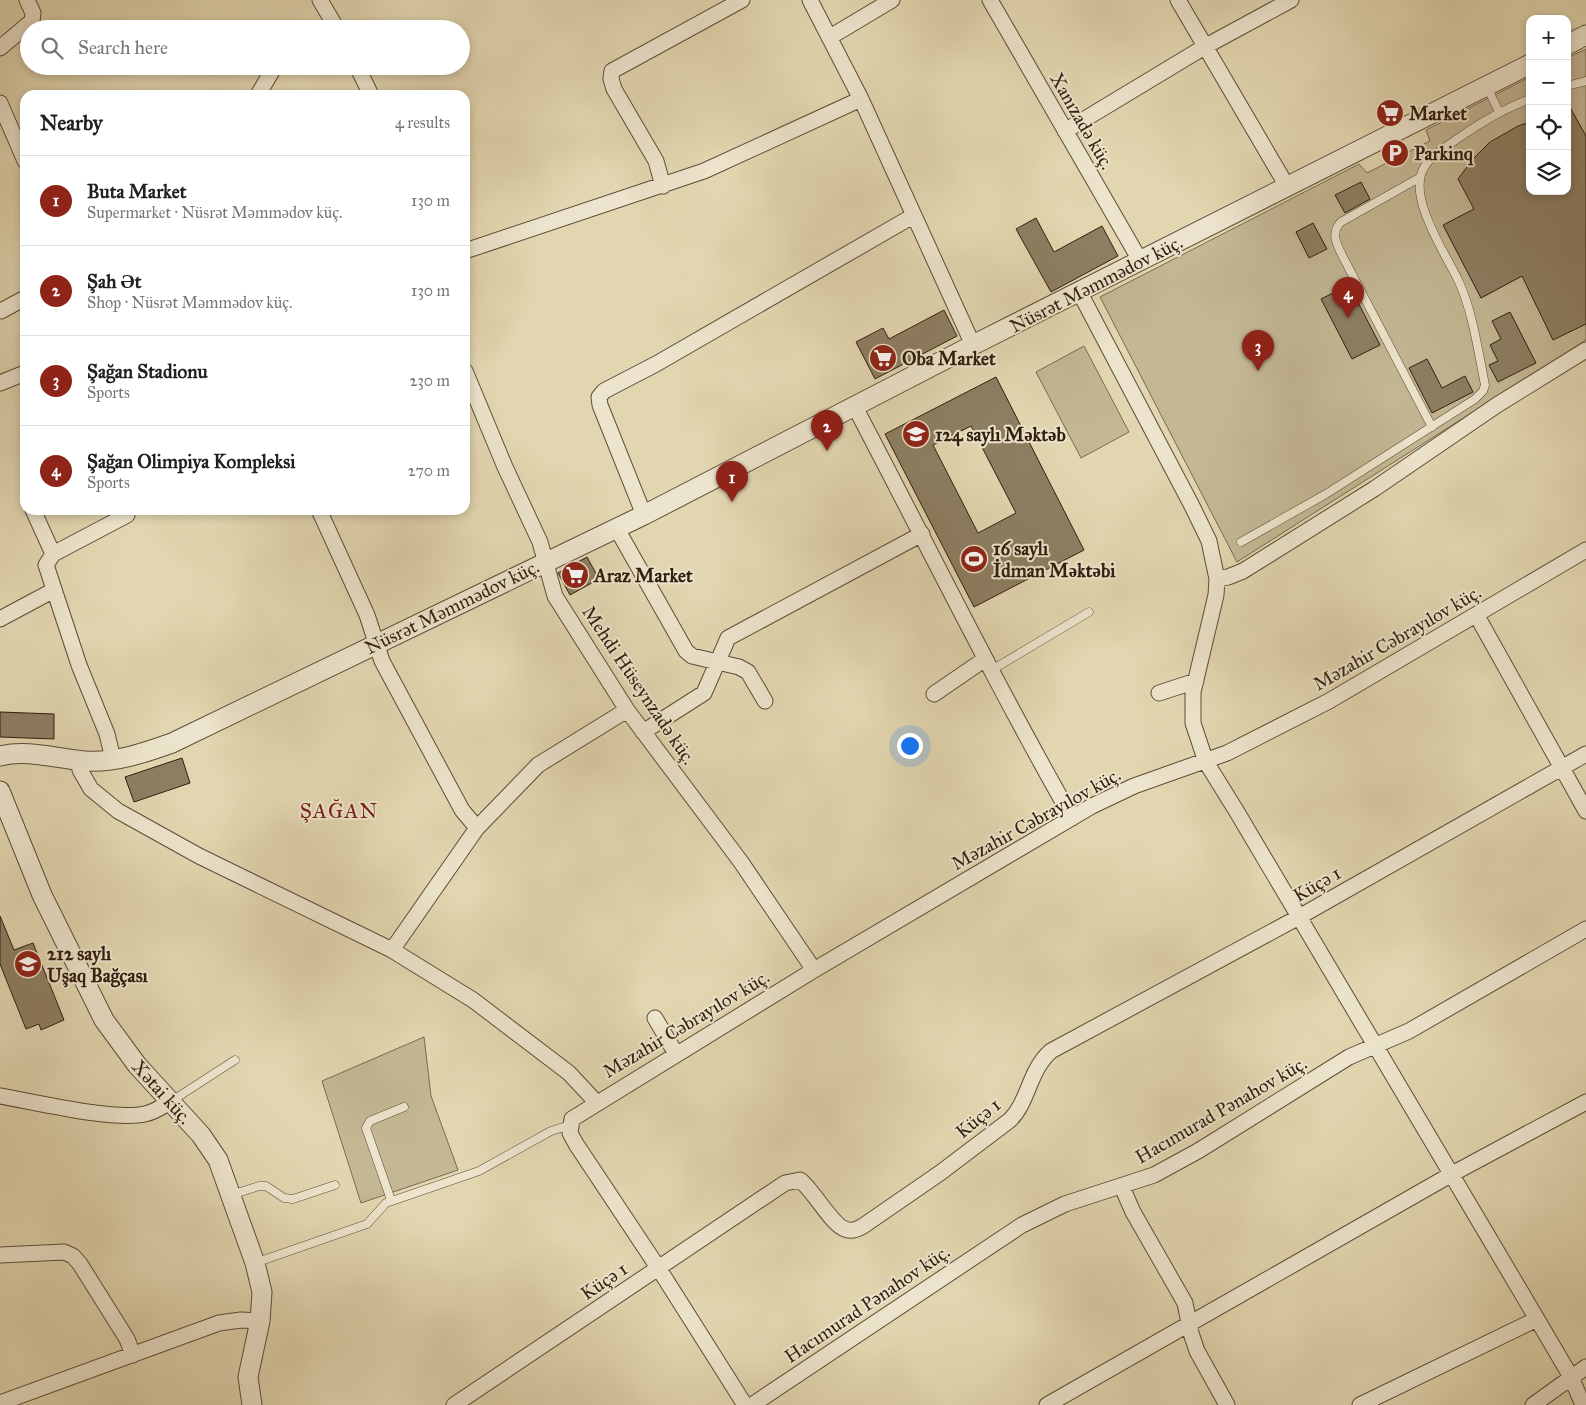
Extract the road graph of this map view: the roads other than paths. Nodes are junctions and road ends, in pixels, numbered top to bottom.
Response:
1 (27, 0) edge
2 (320, 0) edge
3 (742, 0) edge
4 (810, 0) edge
5 (892, 0) edge
6 (990, 0) edge
7 (1178, 0) edge
8 (1291, 0) edge
9 (32, 20) edge
10 (332, 20) edge
11 (20, 31) edge
12 (1586, 35) edge
13 (830, 37) junction
14 (1571, 42) edge
15 (1206, 46) junction
16 (0, 48) edge
17 (1526, 66) edge
18 (270, 75) edge
19 (362, 75) edge
20 (1586, 81) edge
21 (1571, 85) edge
22 (1486, 87) junction
23 (261, 90) edge
24 (369, 90) edge
25 (861, 99) junction
26 (1526, 101) edge
27 (0, 104) edge
28 (1499, 112) junction
29 (1065, 131) junction
30 (20, 150) edge
31 (1419, 178) junction
32 (662, 186) junction
33 (1288, 188) junction
34 (913, 216) junction
35 (470, 248) edge
36 (1141, 262) junction
37 (1080, 293) junction
38 (20, 301) edge
39 (1, 311) edge
40 (973, 345) junction
41 (1586, 350) edge
42 (20, 375) edge
43 (0, 383) edge
44 (470, 383) edge
45 (855, 407) junction
46 (1432, 427) junction
47 (35, 515) edge
48 (127, 515) dead end
49 (320, 515) edge
50 (644, 515) junction
51 (617, 529) junction
52 (922, 534) junction
53 (1241, 542) dead end
54 (1586, 550) edge
55 (53, 554) junction
56 (545, 562) junction
57 (1217, 579) junction
58 (54, 590) junction
59 (1089, 612) dead end
60 (1477, 616) junction
61 (0, 619) edge
62 (376, 646) junction
63 (716, 663) junction
64 (988, 665) junction
65 (1196, 681) junction
66 (1159, 693) dead end
67 (934, 694) dead end
68 (766, 701) dead end
69 (627, 710) junction
70 (644, 732) junction
71 (1586, 754) edge
72 (0, 756) edge
73 (114, 759) junction
74 (79, 760) junction
75 (1206, 762) junction
76 (1561, 768) junction
77 (0, 791) edge
78 (1586, 811) edge
79 (1072, 818) junction
80 (477, 828) junction
81 (1299, 917) junction
82 (1586, 929) edge
83 (392, 950) junction
84 (814, 970) junction
85 (655, 1018) dead end
86 (1375, 1046) junction
87 (676, 1054) junction
88 (235, 1060) dead end
89 (0, 1096) edge
90 (169, 1102) junction
91 (596, 1102) junction
92 (1586, 1102) edge
93 (404, 1107) dead end
94 (570, 1125) junction
95 (1452, 1174) junction
96 (335, 1185) dead end
97 (1122, 1187) junction
98 (231, 1195) junction
99 (392, 1200) junction
100 (0, 1256) edge
101 (255, 1263) junction
102 (659, 1268) junction
103 (1537, 1319) junction
104 (260, 1321) junction
105 (1190, 1322) junction
106 (133, 1355) junction
107 (1586, 1367) edge
108 (1571, 1377) junction
109 (0, 1403) edge
110 (252, 1405) edge
111 (454, 1405) edge
112 (745, 1405) edge
113 (752, 1405) edge
114 (1047, 1405) edge
115 (1227, 1405) edge
116 (1360, 1405) edge
117 (1532, 1405) edge
118 (1583, 1405) edge

1 - 9 street
2 - 10 street
3 - 32 street
4 - 13 street
5 - 13 street
6 - 29 street, Xanızadə küç.
7 - 15 street
8 - 15 street
11 - 16 street
12 - 14 street
13 - 25 street
15 - 29 street
15 - 33 street
17 - 22 street, Nüsrət Məmmədov küç.
18 - 23 street
19 - 24 street
20 - 21 lane
22 - 28 lane
22 - 33 street, Nüsrət Məmmədov küç.
25 - 32 street
25 - 34 street
26 - 28 lane
27 - 30 street
28 - 31 lane
29 - 36 street, Xanızadə küç.
31 - 46 lane
31 - 46 lane
32 - 35 street
33 - 36 street, Nüsrət Məmmədov küç.
34 - 40 street
34 - 50 street
36 - 37 street, Nüsrət Məmmədov küç.
37 - 40 street, Nüsrət Məmmədov küç.
37 - 57 street
38 - 39 street
40 - 45 street, Nüsrət Məmmədov küç.
41 - 57 street
42 - 43 street
44 - 56 street, Mehdi Hüseynzadə küç.
45 - 50 street, Nüsrət Məmmədov küç.
45 - 52 street
46 - 53 lane
47 - 55 street
48 - 55 street
49 - 62 street
50 - 51 street, Nüsrət Məmmədov küç.
51 - 56 street, Nüsrət Məmmədov küç.
51 - 63 street
52 - 63 street
52 - 64 street
54 - 60 street, Məzahir Cəbrayılov küç.
55 - 58 street
56 - 62 street, Nüsrət Məmmədov küç.
56 - 69 street, Mehdi Hüseynzadə küç.
57 - 65 street
58 - 61 street
58 - 73 street
59 - 64 lane
60 - 75 street, Məzahir Cəbrayılov küç.
60 - 76 street
62 - 73 street, Nüsrət Məmmədov küç.
62 - 80 street
63 - 68 street
63 - 70 street
64 - 67 street
64 - 79 street
65 - 66 street
65 - 75 street
69 - 70 street, Mehdi Hüseynzadə küç.
69 - 80 street
70 - 84 street, Mehdi Hüseynzadə küç.
71 - 76 street, Küçə 1
72 - 74 street, Nüsrət Məmmədov küç.
73 - 74 street, Nüsrət Məmmədov küç.
74 - 83 street
75 - 79 street, Məzahir Cəbrayılov küç.
75 - 81 street
76 - 78 street
76 - 81 street, Küçə 1
77 - 90 street, Xətai küç.
79 - 84 street, Məzahir Cəbrayılov küç.
80 - 83 street
81 - 86 street
81 - 102 street, Küçə 1
82 - 86 street, Hacımurad Pənahov küç.
83 - 91 street
84 - 87 street, Məzahir Cəbrayılov küç.
85 - 87 street
86 - 95 street
86 - 97 street, Hacımurad Pənahov küç.
87 - 91 street, Məzahir Cəbrayılov küç.
88 - 90 lane
89 - 90 street
90 - 98 street, Xətai küç.
91 - 94 street, Məzahir Cəbrayılov küç.
92 - 95 street
93 - 99 lane
94 - 99 lane
94 - 102 street
95 - 103 street
95 - 105 street
96 - 98 lane
97 - 105 street
97 - 113 street, Hacımurad Pənahov küç.
98 - 101 street, Xətai küç.
99 - 101 lane
100 - 106 street
101 - 104 street, Xətai küç.
102 - 111 street, Küçə 1
102 - 112 street
103 - 108 street
103 - 116 street
104 - 106 street
104 - 110 street, Xətai küç.
105 - 114 street
105 - 115 street
106 - 109 street
107 - 108 street
108 - 117 street
108 - 118 street

